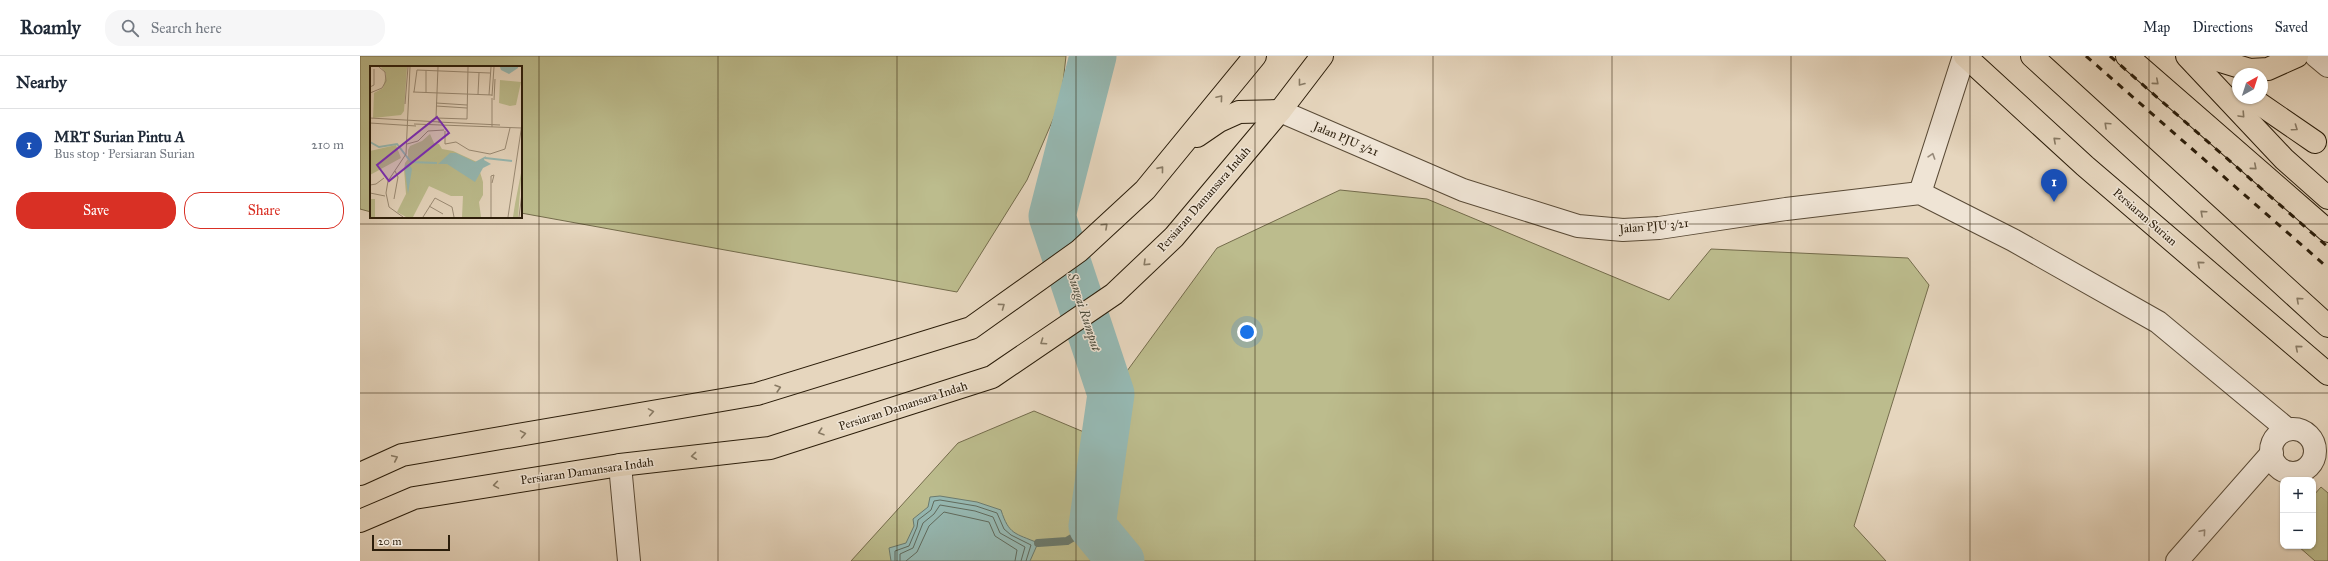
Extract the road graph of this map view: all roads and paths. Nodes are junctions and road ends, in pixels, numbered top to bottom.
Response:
1 (1255, 56) edge
2 (1322, 56) edge
3 (1965, 56) edge
4 (2032, 56) edge
5 (2127, 56) edge
6 (2187, 56) edge
7 (2191, 56) edge
8 (2204, 56) edge
9 (2297, 56) edge
10 (2316, 56) edge
11 (2328, 66) edge
12 (2232, 85) edge
13 (2260, 104) edge
14 (1280, 111) junction
15 (2315, 142) dead end
16 (1177, 149) junction
17 (1920, 193) junction
18 (2328, 198) edge
19 (2328, 231) edge
20 (2328, 326) edge
21 (2328, 374) edge
22 (2287, 429) junction
23 (2272, 453) junction
24 (620, 465) junction
25 (360, 474) edge
26 (360, 521) edge
27 (629, 561) edge
28 (2177, 561) edge

16 -> 1 main road
2 -> 14 main road, Persiaran Damansara Indah
17 -> 3 street
21 -> 3 main road, Persiaran Surian
20 -> 4 main road
5 -> 19 main road
6 -> 18 main road
7 - 12 main road
8 - 9 main road
10 - 11 street
13 -> 15 main road
14 - 16 main road
14 - 17 street, Jalan PJU 3/21
14 -> 24 main road, Persiaran Damansara Indah
25 -> 16 main road
17 - 22 street
22 - 23 street
22 - 23 street
28 -> 23 street
24 -> 26 main road, Persiaran Damansara Indah
24 - 27 street

